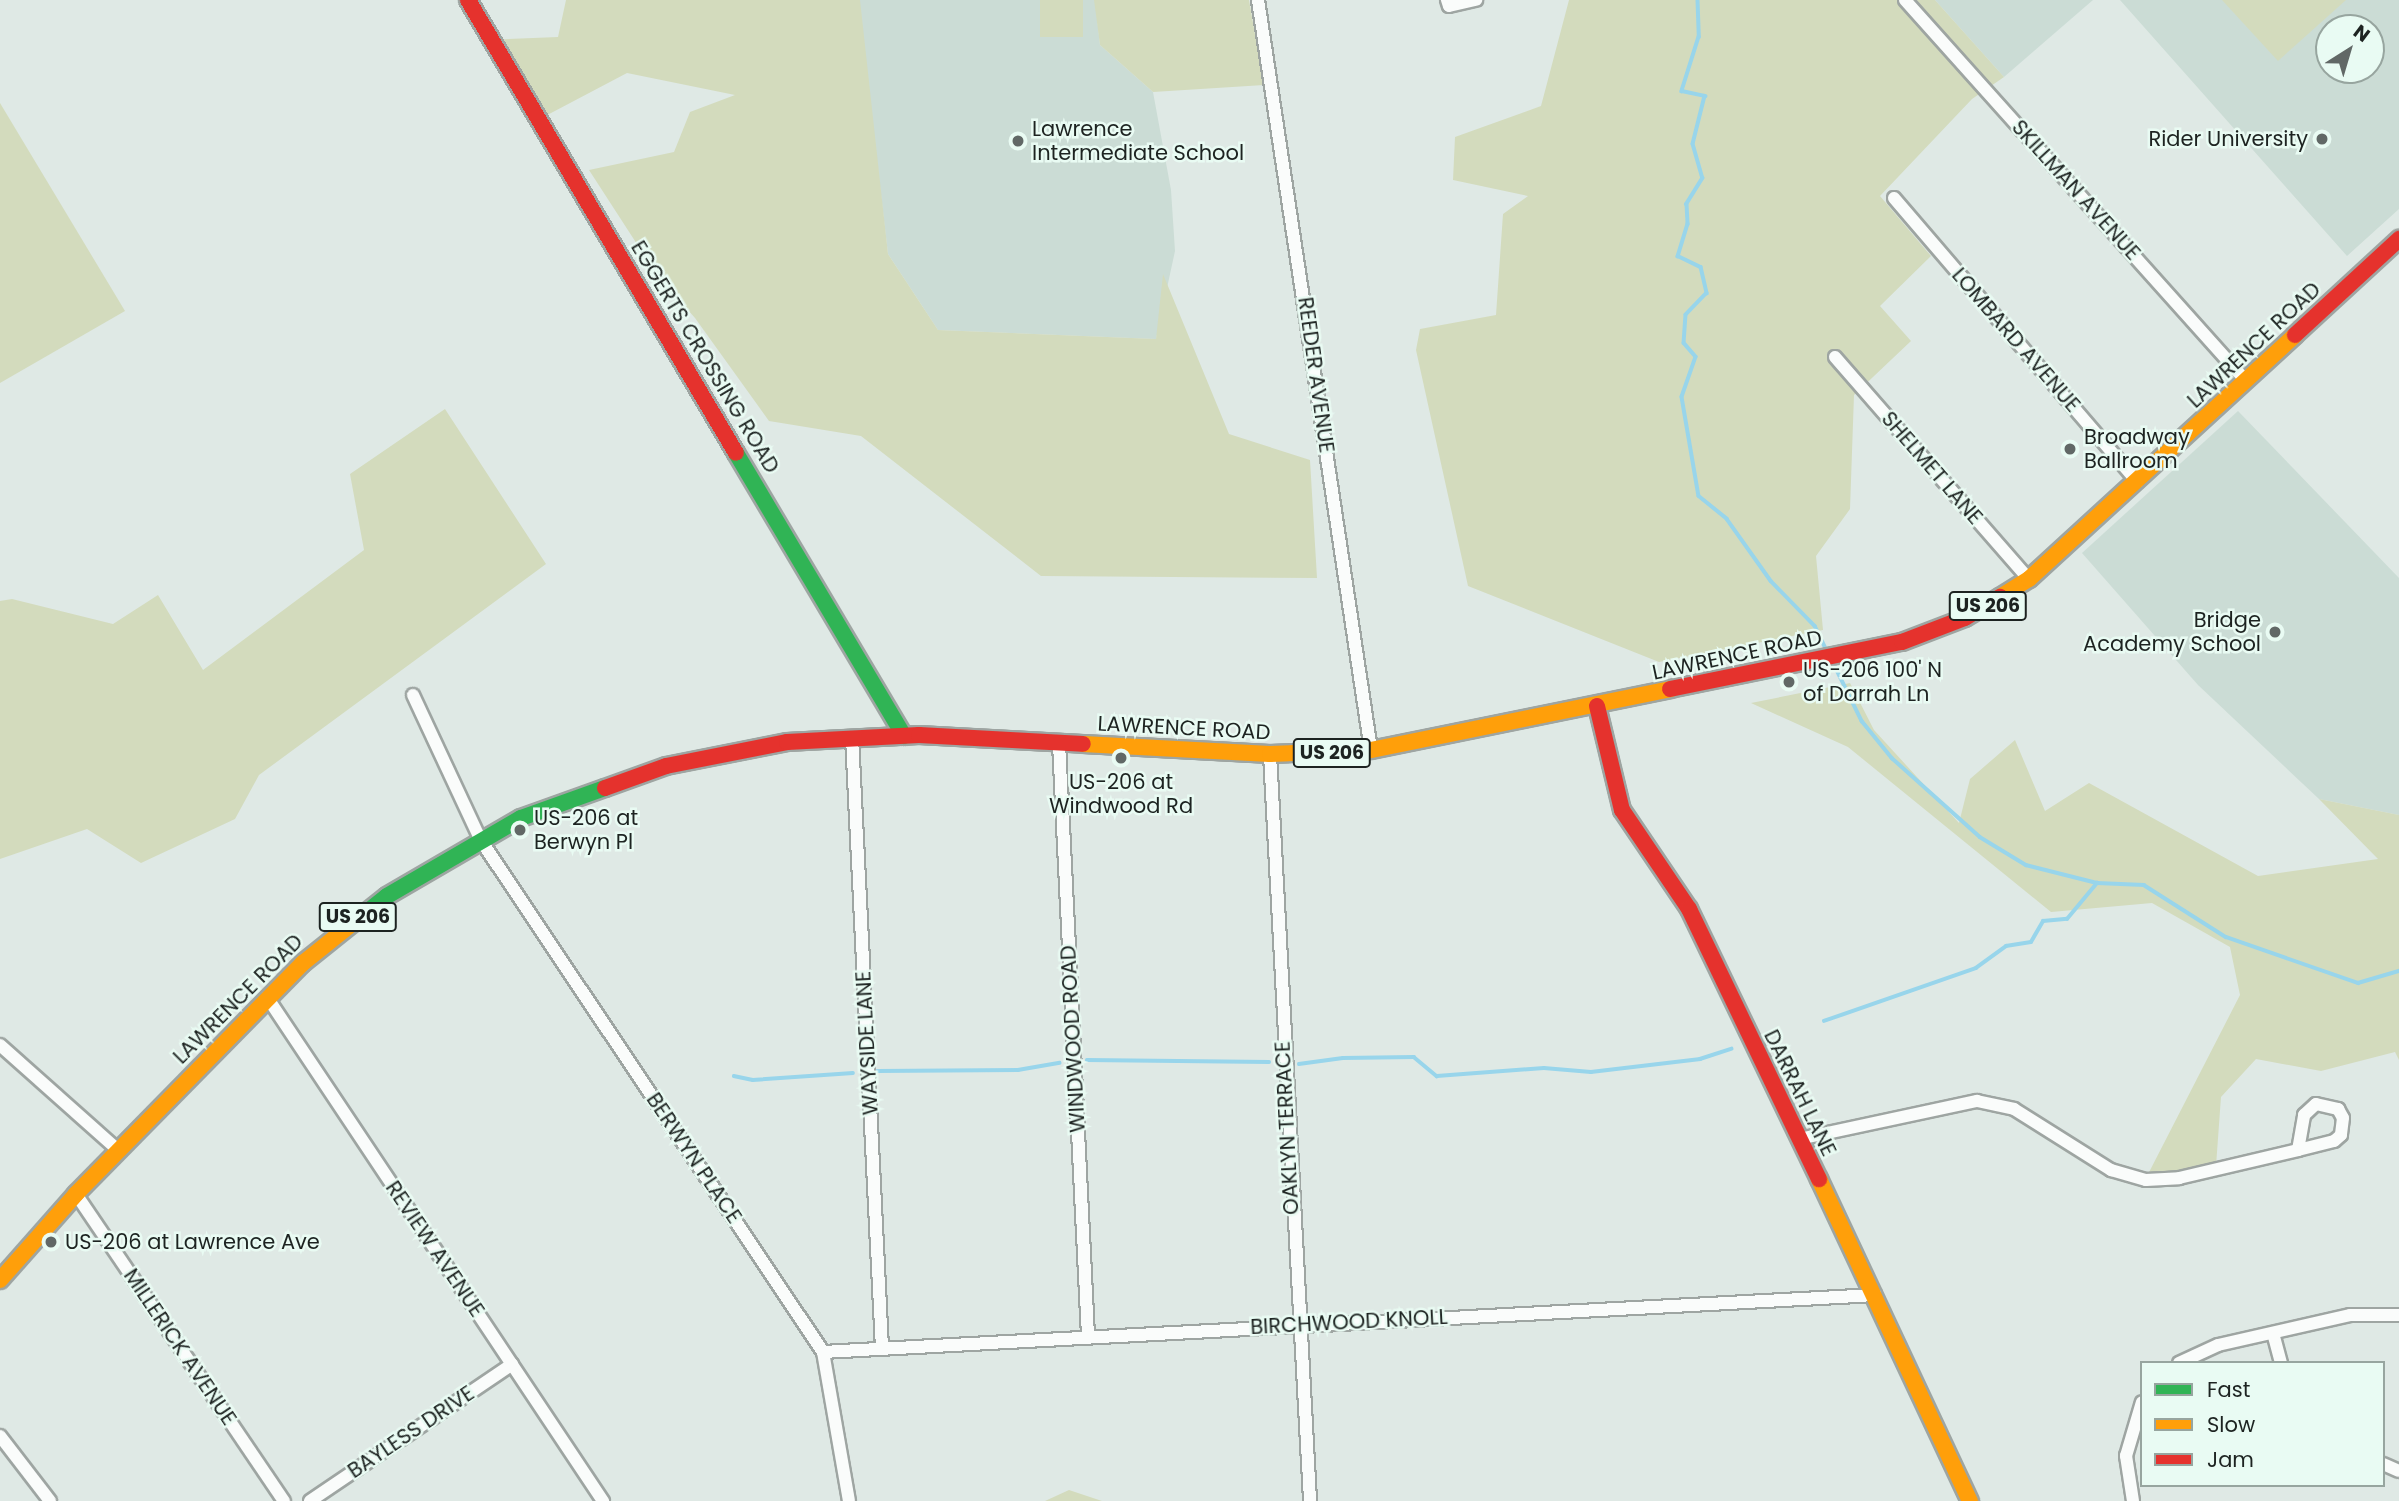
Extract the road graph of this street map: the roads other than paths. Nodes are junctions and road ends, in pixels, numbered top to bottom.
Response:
1 (468, 0) edge
2 (1258, 0) edge
3 (1447, 0) edge
4 (1476, 0) edge
5 (1905, 0) edge
6 (1895, 198) dead end
7 (2399, 239) edge
8 (1835, 357) dead end
9 (2246, 381) junction
10 (2137, 482) junction
11 (2029, 579) junction
12 (413, 695) dead end
13 (1597, 706) junction
14 (904, 736) junction
15 (852, 737) junction
16 (1059, 743) junction
17 (1371, 750) junction
18 (1270, 754) junction
19 (480, 839) junction
20 (267, 997) junction
21 (0, 1045) edge
22 (1799, 1139) junction
23 (118, 1150) junction
24 (2298, 1150) dead end
25 (76, 1194) junction
26 (0, 1280) edge
27 (1875, 1295) junction
28 (2399, 1315) edge
29 (1297, 1325) junction
30 (2273, 1333) junction
31 (1088, 1336) junction
32 (881, 1349) junction
33 (823, 1352) junction
34 (2182, 1361) edge
35 (2280, 1361) edge
36 (512, 1364) junction
37 (2140, 1409) edge
38 (0, 1436) edge
39 (50, 1501) edge
40 (284, 1501) edge
41 (310, 1501) edge
42 (603, 1501) edge
43 (849, 1501) edge
44 (1310, 1501) edge
45 (1970, 1501) edge
46 (2133, 1501) edge

1 - 14 main road, EGGERTS CROSSING ROAD
2 - 17 street, REEDER AVENUE
3 - 4 street
5 - 9 street, SKILLMAN AVENUE
6 - 10 street, LOMBARD AVENUE
7 - 9 main road, LAWRENCE ROAD / US 206
8 - 11 street, SHELMET LANE
9 - 10 main road, LAWRENCE ROAD / US 206
10 - 11 main road, LAWRENCE ROAD / US 206
11 - 13 main road, LAWRENCE ROAD / US 206
12 - 19 street, BERWYN PLACE
13 - 17 main road, LAWRENCE ROAD / US 206
13 - 22 main road, DARRAH LANE
14 - 15 main road, LAWRENCE ROAD / US 206
14 - 16 main road, LAWRENCE ROAD / US 206
15 - 19 main road, LAWRENCE ROAD / US 206
15 - 32 street, WAYSIDE LANE
16 - 18 main road, LAWRENCE ROAD / US 206
16 - 31 street, WINDWOOD ROAD
17 - 18 main road, LAWRENCE ROAD / US 206
18 - 29 street, OAKLYN TERRACE
19 - 20 main road, LAWRENCE ROAD / US 206
19 - 33 street, BERWYN PLACE
20 - 23 main road, LAWRENCE ROAD / US 206
20 - 36 street, REVIEW AVENUE
21 - 23 street
22 - 24 street
22 - 27 main road, DARRAH LANE
23 - 25 main road, LAWRENCE ROAD / US 206
25 - 26 main road, LAWRENCE ROAD / US 206
25 - 40 street, MILLERICK AVENUE
27 - 29 street, BIRCHWOOD KNOLL
27 - 45 main road, DARRAH LANE
28 - 30 street
29 - 31 street, BIRCHWOOD KNOLL
29 - 44 street, OAKLYN TERRACE
30 - 34 street
30 - 35 street
31 - 32 street, BIRCHWOOD KNOLL
32 - 33 street, BIRCHWOOD KNOLL
33 - 43 street, BERWYN PLACE
36 - 41 street, BAYLESS DRIVE
36 - 42 street, REVIEW AVENUE
37 - 46 street
38 - 39 street

